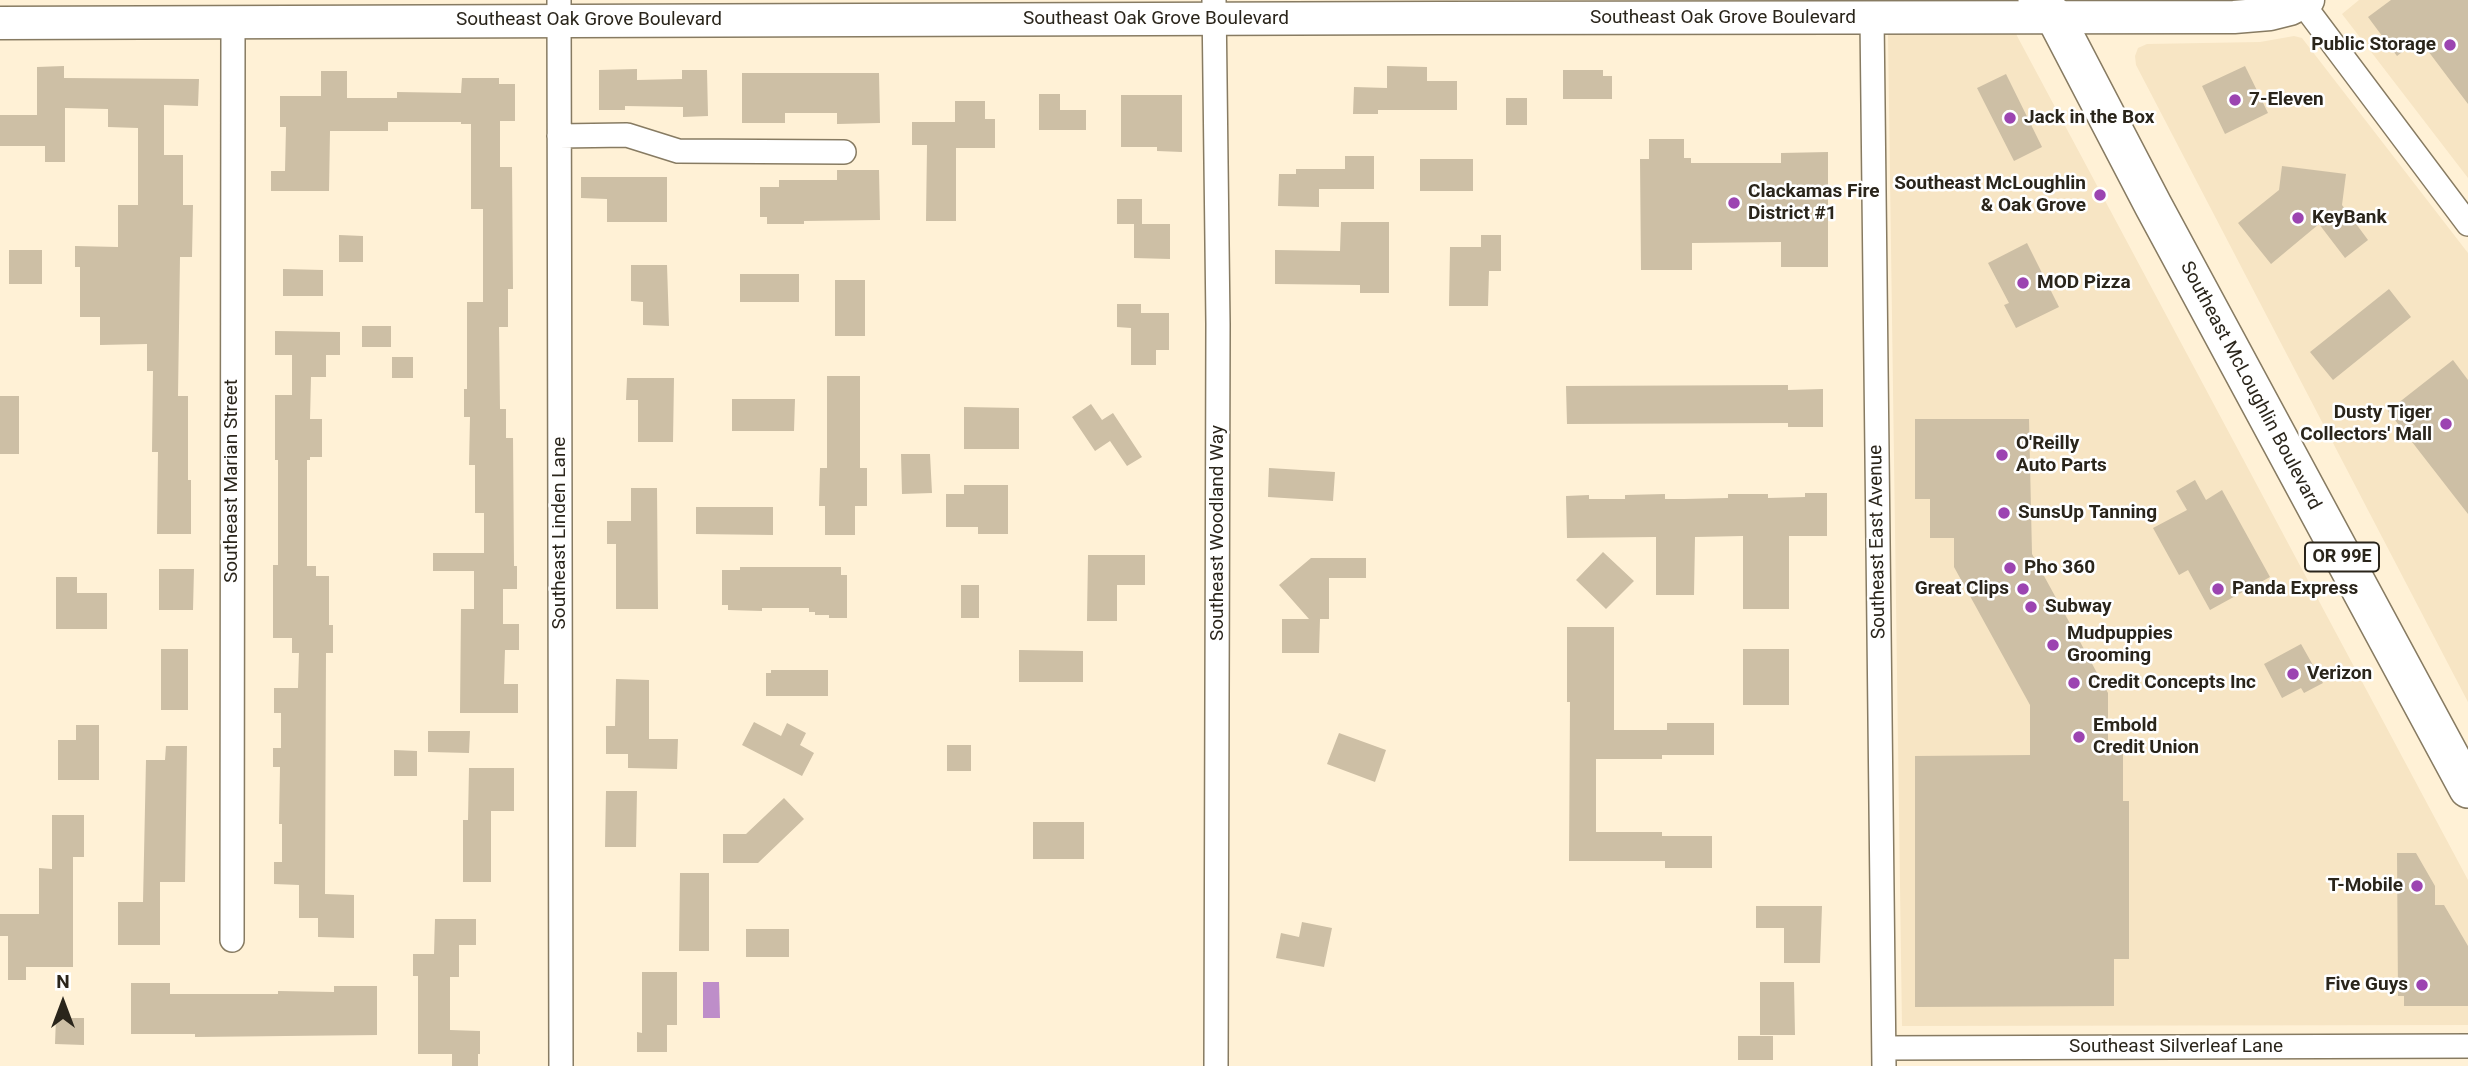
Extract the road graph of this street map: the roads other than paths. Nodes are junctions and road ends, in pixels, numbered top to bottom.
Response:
1 (2305, 2) edge
2 (2049, 6) edge
3 (559, 10) edge
4 (1214, 10) edge
5 (1872, 17) junction
6 (0, 23) edge
7 (233, 23) junction
8 (559, 135) junction
9 (844, 152) dead end
10 (2468, 224) edge
11 (2468, 789) edge
12 (232, 940) dead end
13 (2468, 1045) edge
14 (1884, 1057) edge
15 (561, 1066) edge
16 (1216, 1066) edge

1 - 2 street, Southeast Oak Grove Boulevard
1 - 10 street
2 - 5 street, Southeast Oak Grove Boulevard
2 - 11 main road, Southeast McLoughlin Boulevard / OR 99E
3 - 4 street, Southeast Oak Grove Boulevard
3 - 7 street, Southeast Oak Grove Boulevard
3 - 8 street, Southeast Linden Lane
4 - 5 street, Southeast Oak Grove Boulevard
4 - 16 street, Southeast Woodland Way
5 - 14 street, Southeast East Avenue
6 - 7 street, Southeast Oak Grove Boulevard
7 - 12 street, Southeast Marian Street
8 - 9 street
8 - 15 street, Southeast Linden Lane
13 - 14 street, Southeast Silverleaf Lane

